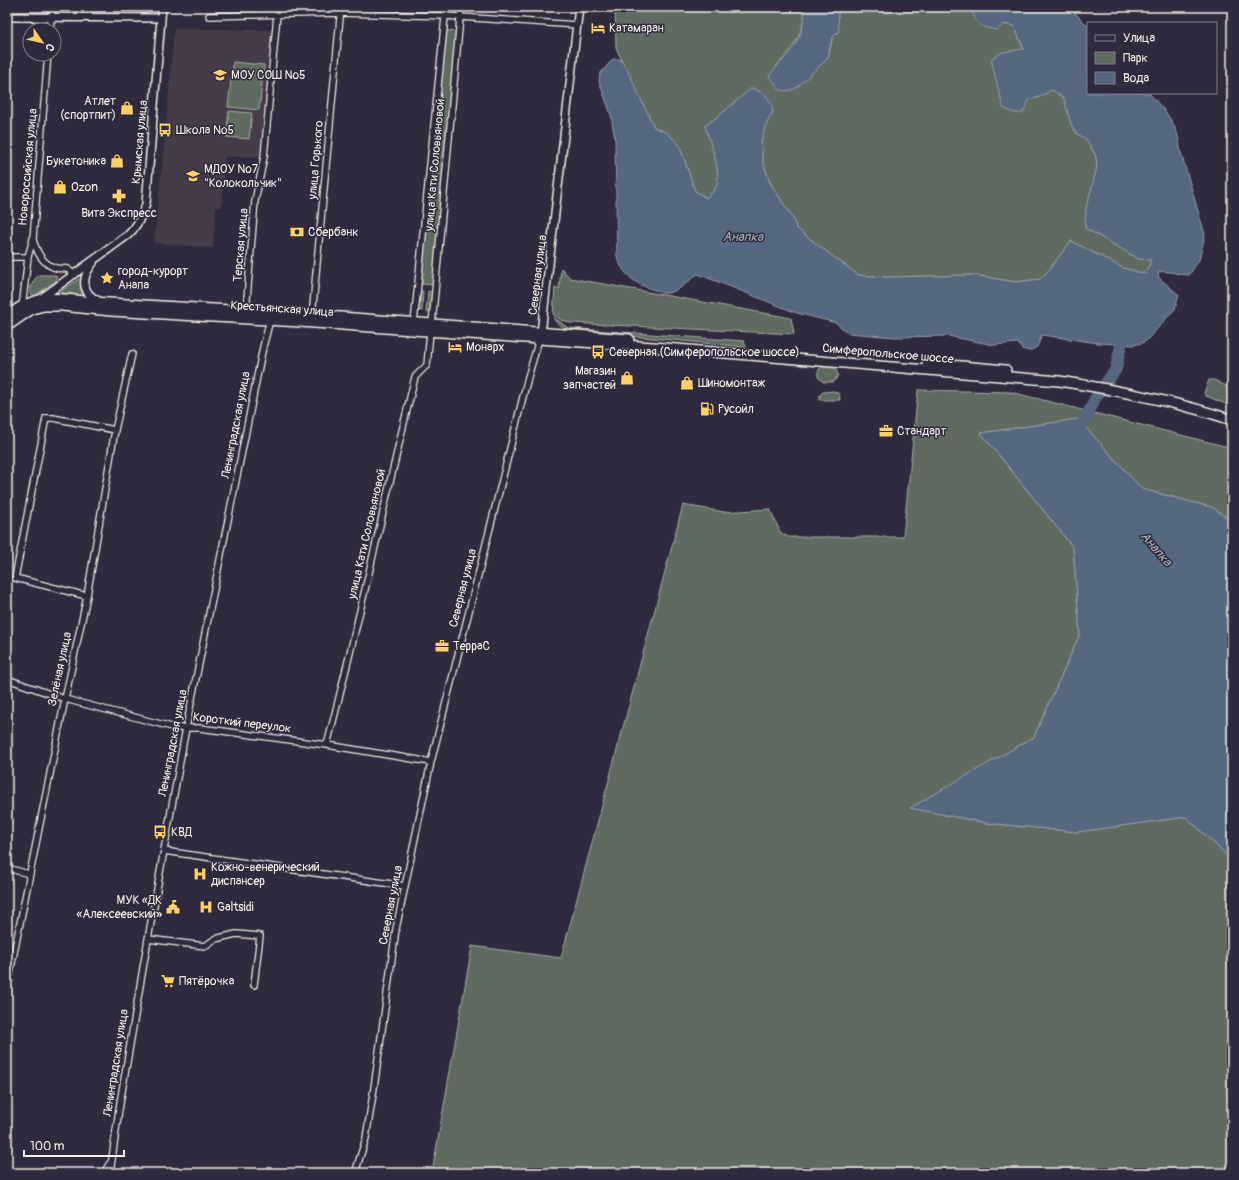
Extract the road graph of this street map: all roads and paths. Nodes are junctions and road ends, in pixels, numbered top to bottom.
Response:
1 (52, 7) edge
2 (162, 7) edge
3 (446, 7) edge
4 (461, 7) edge
5 (579, 7) edge
6 (341, 10) edge
7 (278, 15) junction
8 (209, 16) dead end
9 (445, 16) junction
10 (7, 17) edge
11 (51, 18) junction
12 (161, 18) junction
13 (460, 18) junction
14 (51, 22) edge
15 (577, 26) junction
16 (47, 62) edge
17 (33, 239) junction
18 (7, 257) edge
19 (28, 257) junction
20 (97, 259) junction
21 (74, 275) junction
22 (40, 299) junction
23 (103, 303) junction
24 (23, 311) junction
25 (246, 311) junction
26 (7, 316) edge
27 (312, 316) junction
28 (270, 320) junction
29 (414, 323) junction
30 (7, 326) edge
31 (431, 328) junction
32 (540, 336) junction
33 (132, 354) dead end
34 (1131, 392) junction
35 (1232, 416) edge
36 (1232, 420) edge
37 (115, 430) junction
38 (88, 596) junction
39 (7, 680) edge
40 (65, 698) junction
41 (186, 728) junction
42 (327, 745) junction
43 (431, 762) junction
44 (164, 851) junction
45 (7, 868) edge
46 (29, 874) junction
47 (405, 886) junction
48 (148, 939) junction
49 (254, 985) dead end
50 (7, 988) edge
51 (112, 1161) junction
52 (104, 1173) edge
53 (110, 1173) edge
54 (356, 1173) edge

1 - 11 street
2 - 12 street, Крымская улица
3 - 9 street, улица Кати Соловьяновой
4 - 13 street, улица Кати Соловьяновой
5 - 15 street, Северная улица
6 - 7 street
6 - 9 street
6 - 27 street, улица Горького
7 - 8 street
7 - 25 street, Терская улица
9 - 13 street
9 - 29 street, улица Кати Соловьяновой
10 - 11 street
11 - 12 street
11 - 14 street
12 - 20 street, Крымская улица
13 - 15 street
13 - 31 street, улица Кати Соловьяновой
15 - 32 street, Северная улица
16 - 17 street, Новороссийская улица
17 - 19 street, Новороссийская улица
17 - 21 street
18 - 19 street
19 - 24 street, Новороссийская улица
20 - 21 street, Крымская улица
20 - 23 street, Крымская улица
21 - 22 street, Крымская улица
22 - 23 main road, Крестьянская улица
22 - 24 main road, Крестьянская улица
23 - 25 main road, Крестьянская улица
24 - 26 main road, Крестьянская улица
24 - 28 main road, Крестьянская улица
24 - 30 main road, Крестьянская улица
25 - 27 main road, Крестьянская улица
27 - 29 main road, Крестьянская улица
28 - 31 main road, Крестьянская улица
28 - 41 street, Ленинградская улица
29 - 31 main road, Крестьянская улица
31 - 32 main road, Крестьянская улица
31 - 42 street, улица Кати Соловьяновой
32 - 34 main road, Симферопольское шоссе
32 - 43 street, Северная улица
33 - 37 street, Зелёная улица
34 - 35 main road, Симферопольское шоссе
34 - 36 main road, Симферопольское шоссе
37 - 38 street, Зелёная улица
37 - 38 street
38 - 40 street, Зелёная улица
39 - 40 street, Короткий переулок
40 - 41 street, Короткий переулок
40 - 46 street, Зелёная улица
41 - 42 street, Короткий переулок
41 - 44 street, Ленинградская улица
42 - 43 street, Короткий переулок
43 - 47 street, Северная улица
44 - 47 street
44 - 48 street, Ленинградская улица
45 - 46 street
46 - 50 street, Зелёная улица
47 - 54 street, Северная улица
48 - 49 street
48 - 51 street, Ленинградская улица
51 - 52 street
51 - 53 street, Ленинградская улица

